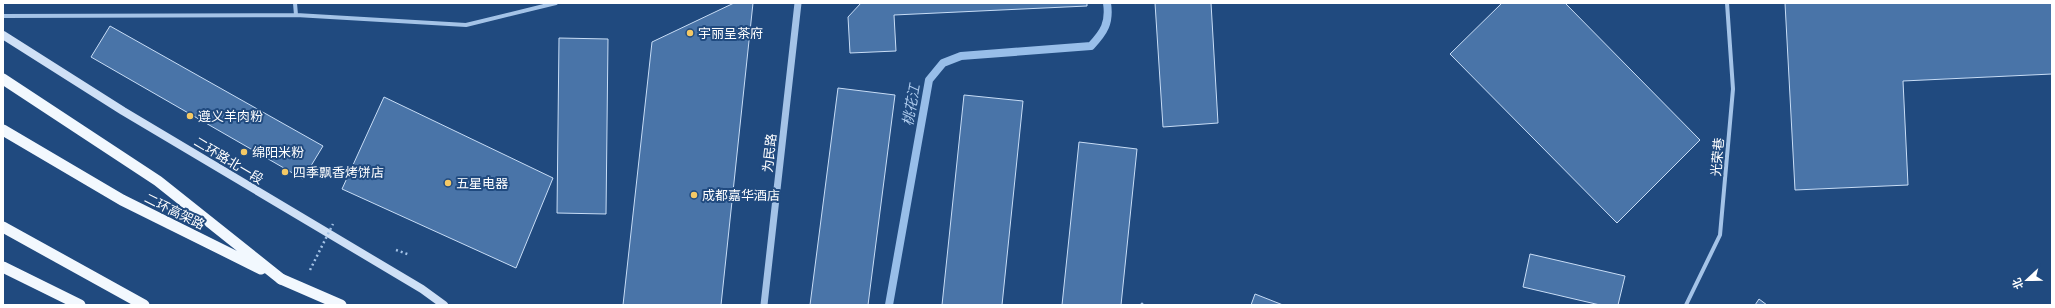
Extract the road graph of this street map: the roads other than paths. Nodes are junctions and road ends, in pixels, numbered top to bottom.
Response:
1 (295, 3) edge
2 (556, 3) edge
3 (798, 3) edge
4 (1726, 3) edge
5 (296, 15) junction
6 (3, 16) edge
7 (3, 35) edge
8 (3, 79) edge
9 (3, 130) edge
10 (3, 227) edge
11 (3, 266) edge
12 (281, 279) junction
13 (80, 305) edge
14 (144, 305) edge
15 (341, 305) edge
16 (444, 305) edge
17 (764, 305) edge
18 (1686, 305) edge

1 - 5 street
2 - 5 street
3 - 17 street, 为民路
4 - 18 street, 光荣巷
5 - 6 street
7 - 16 main road, 二环路北一段
8 - 12 highway
9 - 12 highway, 二环高架路
10 - 14 highway
11 - 13 highway
12 - 15 highway, 二环高架路, bridge

